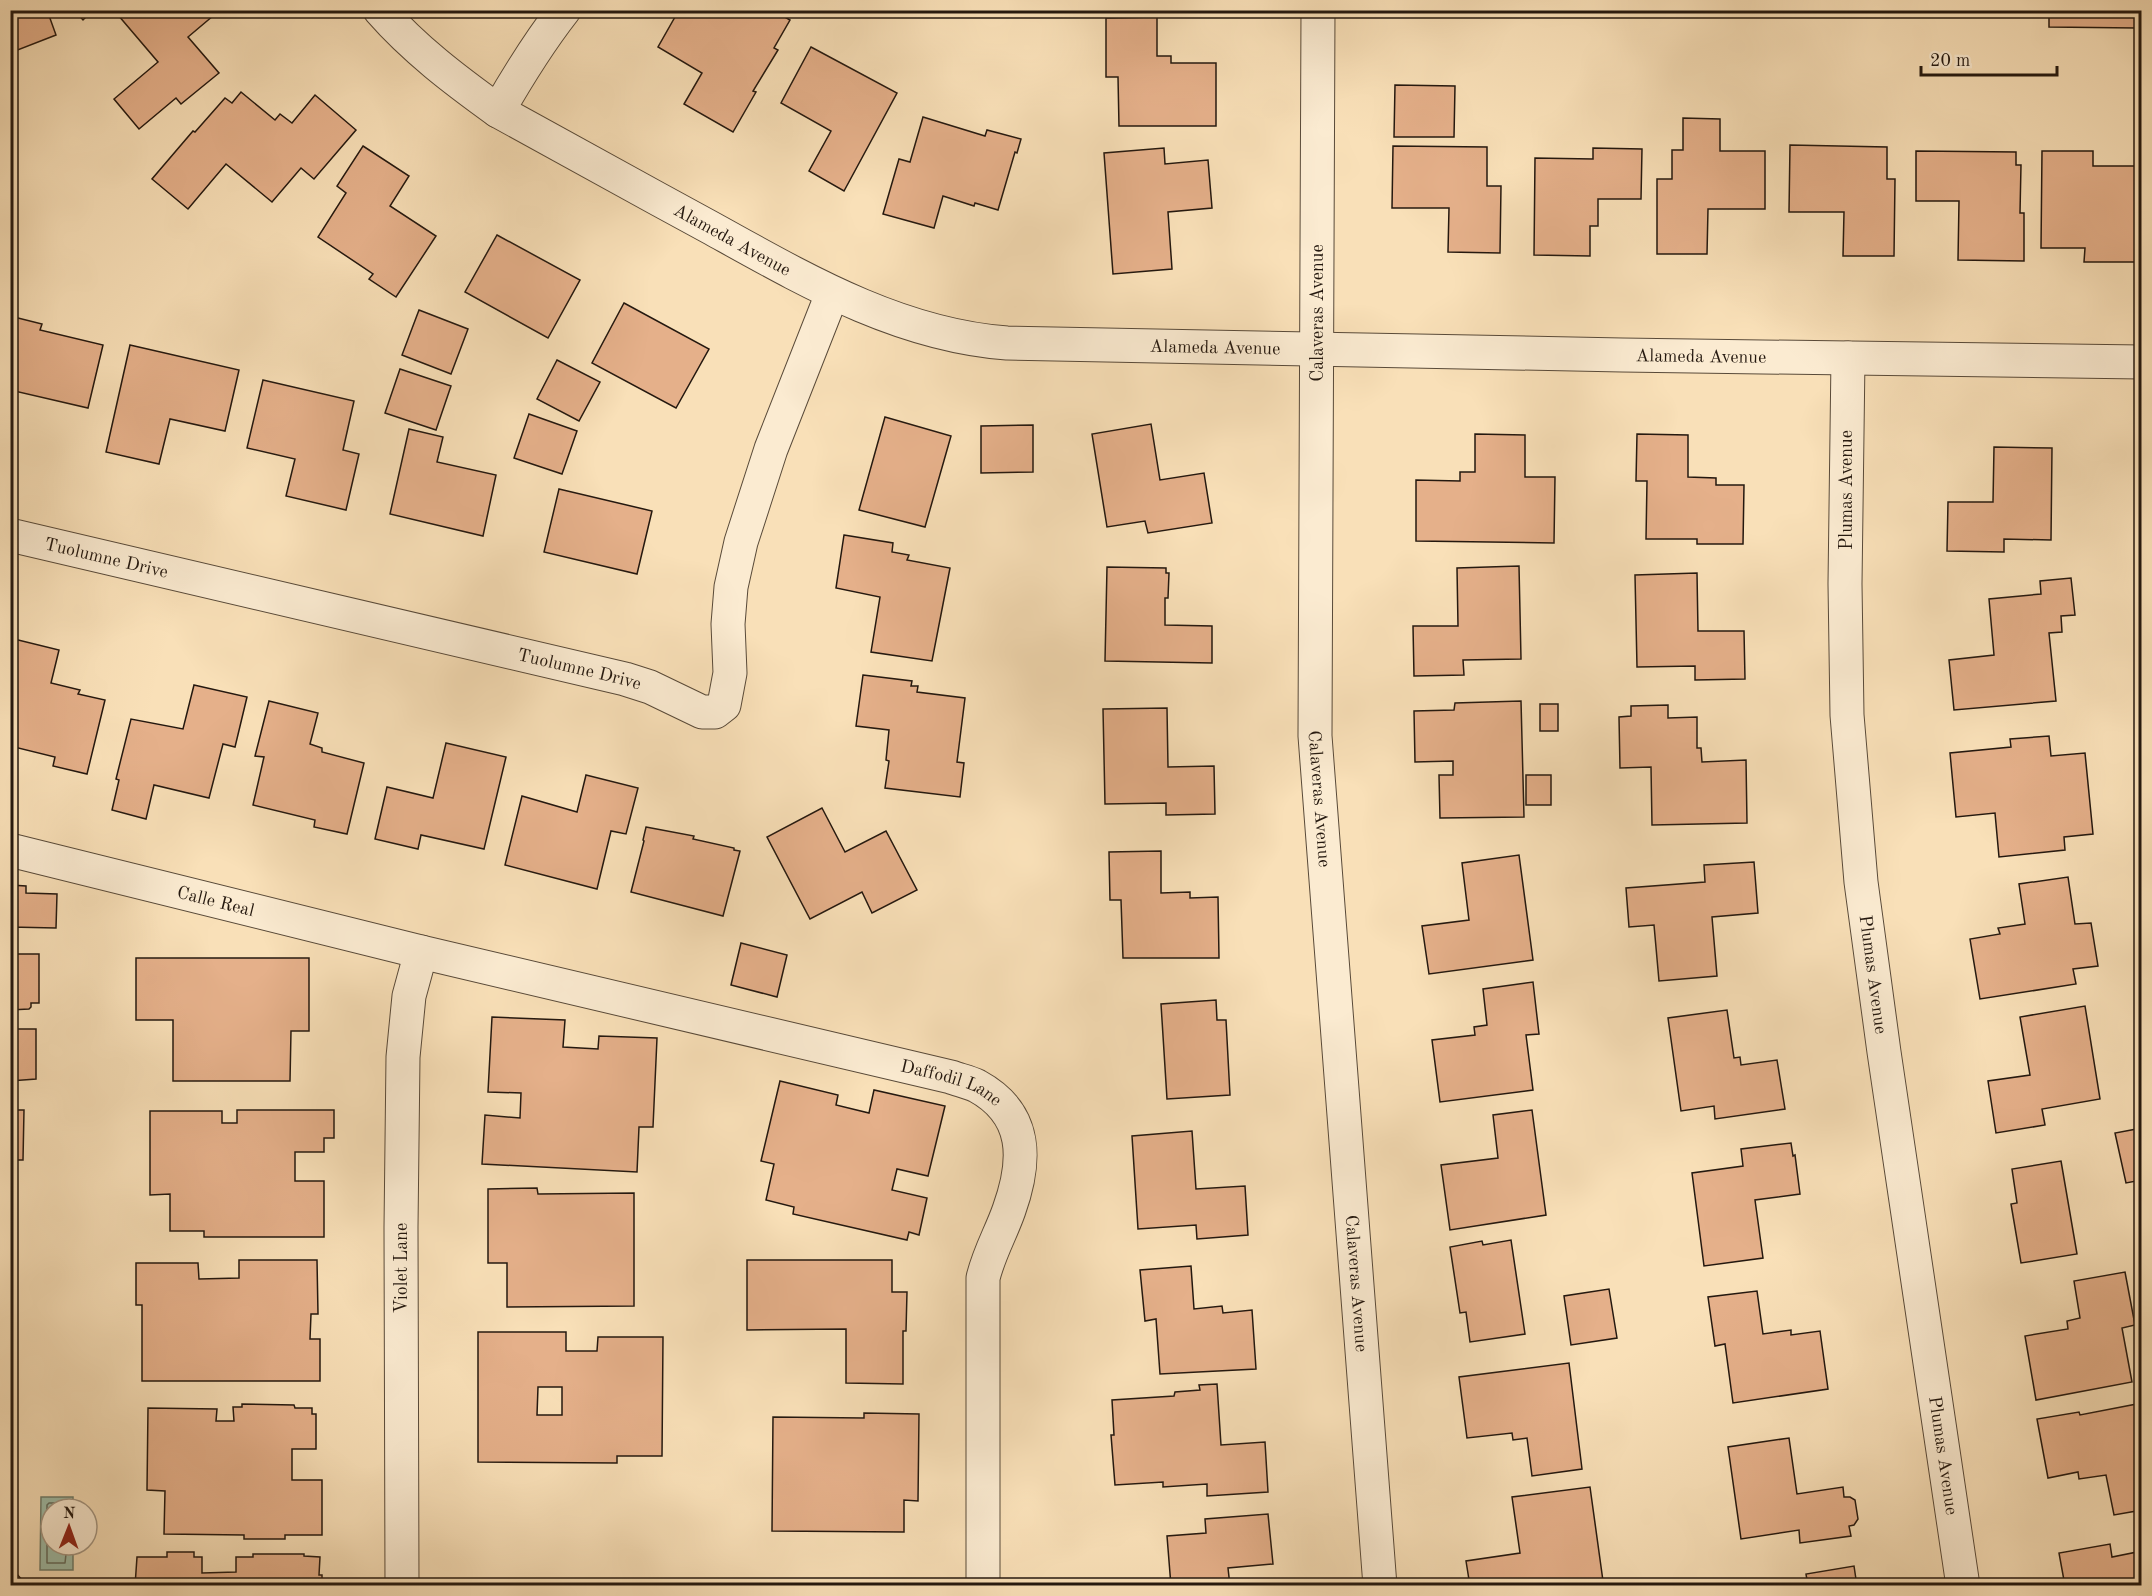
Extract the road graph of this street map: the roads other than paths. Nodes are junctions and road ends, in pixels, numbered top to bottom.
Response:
1 (380, 10) edge
2 (564, 10) edge
3 (1318, 10) edge
4 (498, 111) junction
5 (832, 294) junction
6 (1317, 350) junction
7 (1848, 358) junction
8 (2142, 362) edge
9 (10, 535) edge
10 (10, 850) edge
11 (421, 952) junction
12 (402, 1586) edge
13 (983, 1586) edge
14 (1380, 1586) edge
15 (1963, 1586) edge

1 - 4 street, Alameda Avenue
2 - 4 street
3 - 6 street, Calaveras Avenue
4 - 5 street, Alameda Avenue
5 - 6 street, Alameda Avenue
5 - 9 street, Tuolumne Drive
6 - 7 street, Alameda Avenue
6 - 14 street, Calaveras Avenue
7 - 8 street, Alameda Avenue
7 - 15 street, Plumas Avenue
10 - 11 street, Calle Real
11 - 12 street, Violet Lane
11 - 13 street, Daffodil Lane

